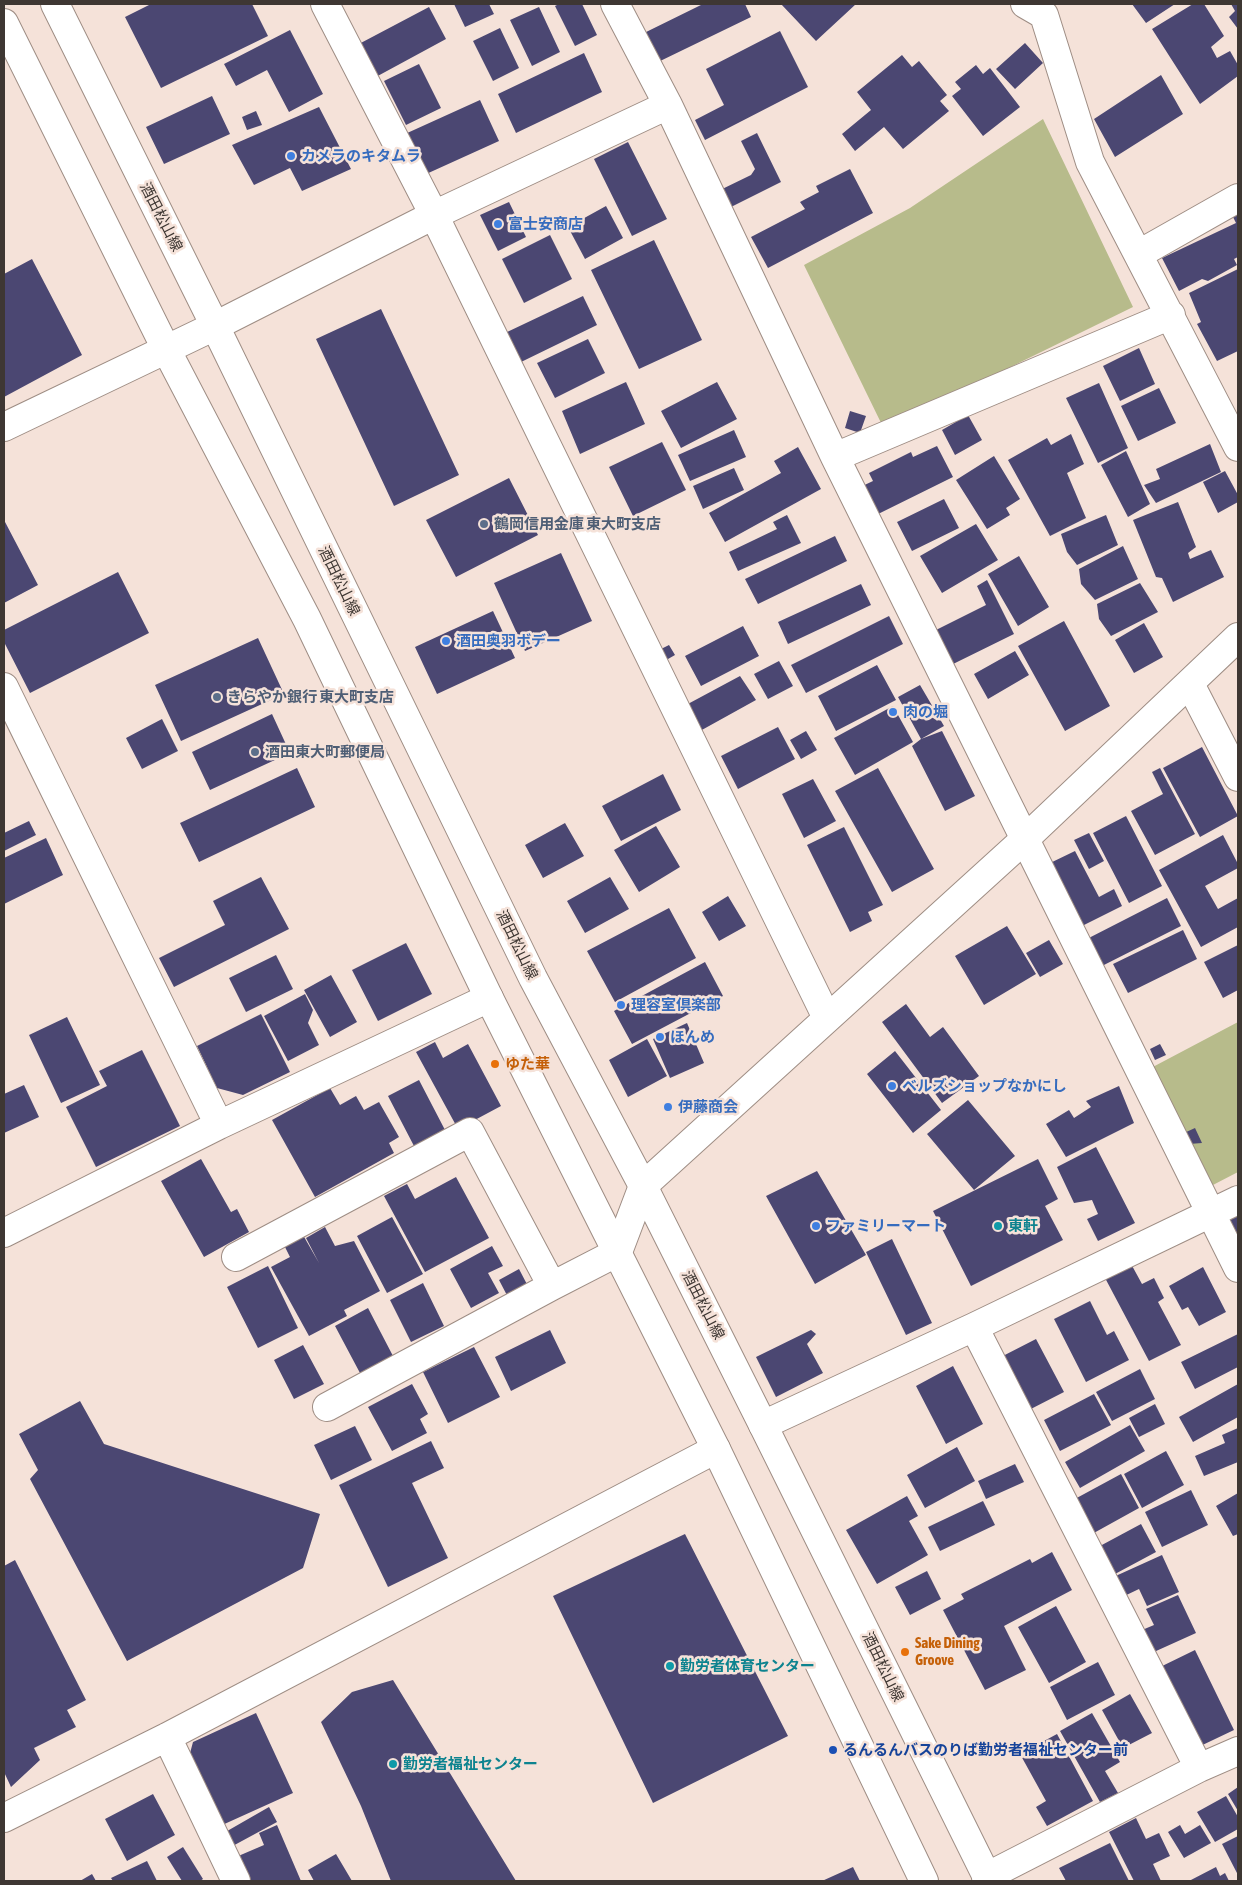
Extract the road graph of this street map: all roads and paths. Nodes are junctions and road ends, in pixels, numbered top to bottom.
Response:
1 (55, 4) edge
2 (325, 4) edge
3 (615, 4) edge
4 (1042, 8) edge
5 (4, 23) edge
6 (668, 105) junction
7 (1238, 198) edge
8 (434, 215) junction
9 (1139, 254) junction
10 (1171, 315) junction
11 (215, 326) junction
12 (166, 349) junction
13 (4, 427) edge
14 (1238, 447) edge
15 (835, 457) junction
16 (1238, 638) edge
17 (1190, 684) junction
18 (4, 687) edge
19 (1238, 777) edge
20 (1026, 838) junction
21 (489, 998) junction
22 (827, 1018) junction
23 (219, 1125) junction
24 (643, 1186) junction
25 (1238, 1200) edge
26 (1210, 1214) junction
27 (4, 1233) edge
28 (618, 1252) junction
29 (236, 1257) dead end
30 (1238, 1268) edge
31 (552, 1286) junction
32 (974, 1327) junction
33 (327, 1407) dead end
34 (764, 1425) junction
35 (716, 1450) junction
36 (167, 1737) junction
37 (1238, 1752) edge
38 (1199, 1768) junction
39 (4, 1818) edge
40 (987, 1879) edge
41 (236, 1881) edge
42 (924, 1881) edge

1 - 11 street, 酒田松山線
2 - 8 street
3 - 6 street
4 - 9 street
5 - 12 street
6 - 8 street
6 - 15 street
7 - 9 street
8 - 11 street
8 - 22 street
9 - 10 street
10 - 14 street
10 - 15 street
11 - 12 street
11 - 24 street, 酒田松山線
12 - 13 street
12 - 21 street
15 - 20 street
16 - 17 street
17 - 19 street
17 - 20 street
18 - 23 street
20 - 22 street
20 - 26 street
21 - 23 street
21 - 28 street
22 - 24 street
23 - 27 street
24 - 28 street
24 - 34 street, 酒田松山線
25 - 26 street
26 - 30 street
26 - 32 street
28 - 31 street
28 - 35 street
29 - 31 street
31 - 33 street
32 - 34 street
32 - 38 street
34 - 40 street, 酒田松山線
35 - 36 street
35 - 42 street
36 - 39 street
36 - 41 street
37 - 38 street
38 - 40 street

